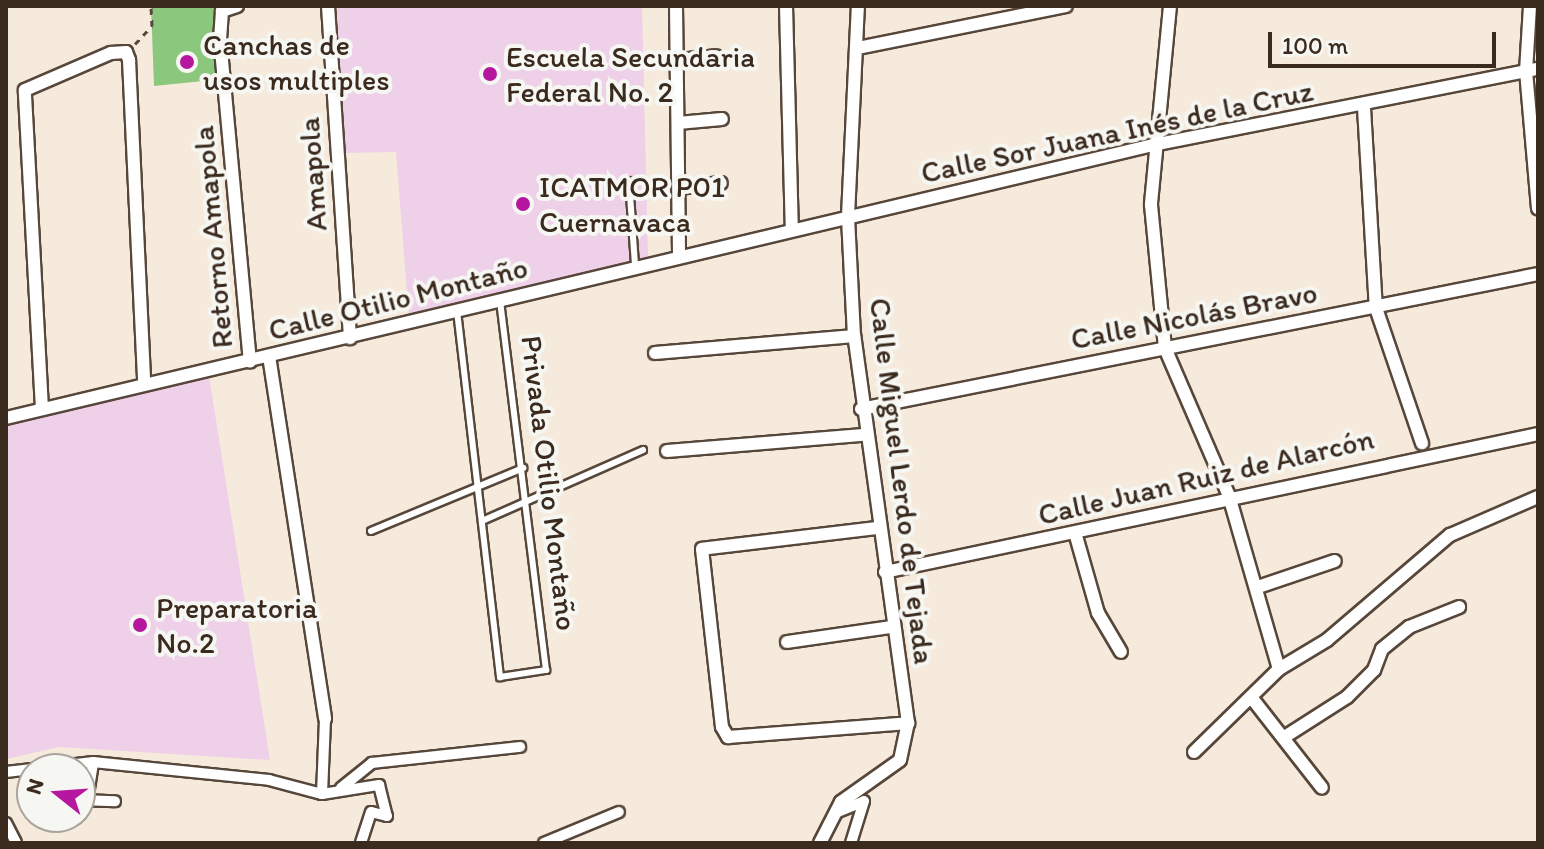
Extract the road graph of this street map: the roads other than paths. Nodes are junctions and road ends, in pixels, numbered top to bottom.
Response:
1 (237, 6) edge
2 (328, 6) edge
3 (676, 6) edge
4 (786, 6) edge
5 (858, 6) edge
6 (1066, 6) edge
7 (1170, 6) edge
8 (1530, 6) edge
9 (858, 48) junction
10 (716, 56) dead end
11 (679, 60) junction
12 (1532, 70) edge
13 (1364, 108) junction
14 (722, 119) dead end
15 (678, 123) junction
16 (1153, 145) junction
17 (629, 181) dead end
18 (721, 183) dead end
19 (679, 188) junction
20 (1538, 208) edge
21 (848, 216) junction
22 (792, 229) junction
23 (679, 254) junction
24 (635, 264) junction
25 (1538, 274) edge
26 (500, 303) junction
27 (1376, 308) junction
28 (457, 311) junction
29 (854, 336) junction
30 (350, 338) junction
31 (1165, 348) junction
32 (655, 353) dead end
33 (269, 356) junction
34 (250, 362) junction
35 (144, 384) junction
36 (42, 409) junction
37 (861, 409) junction
38 (6, 418) edge
39 (1538, 434) edge
40 (863, 435) junction
41 (1422, 443) dead end
42 (643, 450) dead end
43 (667, 451) dead end
44 (523, 468) junction
45 (477, 486) junction
46 (1229, 496) junction
47 (1538, 497) edge
48 (527, 504) junction
49 (482, 521) junction
50 (877, 528) junction
51 (371, 531) dead end
52 (1076, 536) junction
53 (1335, 561) dead end
54 (885, 572) junction
55 (1258, 587) junction
56 (1459, 607) dead end
57 (891, 627) junction
58 (787, 642) dead end
59 (1121, 652) dead end
60 (1279, 669) junction
61 (1251, 697) junction
62 (325, 719) joint
63 (908, 723) junction
64 (1286, 736) junction
65 (520, 747) dead end
66 (1194, 752) dead end
67 (96, 762) edge
68 (341, 788) junction
69 (1322, 788) dead end
70 (322, 794) junction
71 (96, 800) edge
72 (115, 801) dead end
73 (619, 812) dead end
74 (835, 813) junction
75 (6, 823) edge
76 (16, 843) edge
77 (361, 843) edge
78 (544, 843) edge
79 (820, 843) edge
80 (851, 843) edge

1 - 34 street, Retorno Amapola
2 - 30 street, Amapola
3 - 11 street
4 - 22 street
5 - 9 street, Calle Miguel Lerdo de Tejada
6 - 9 street
7 - 16 street
8 - 12 street
9 - 21 street, Calle Miguel Lerdo de Tejada
10 - 11 street
11 - 15 street
12 - 13 street, Calle Sor Juana Inés de la Cruz
12 - 20 street
13 - 16 street, Calle Sor Juana Inés de la Cruz
13 - 27 street
14 - 15 street
15 - 19 street
16 - 21 street, Calle Sor Juana Inés de la Cruz
16 - 31 street
17 - 24 lane
18 - 19 street
19 - 23 street
21 - 22 street, Calle Otilio Montaño
21 - 29 street, Calle Miguel Lerdo de Tejada
22 - 23 street, Calle Otilio Montaño
23 - 24 street, Calle Otilio Montaño
24 - 26 street, Calle Otilio Montaño
25 - 27 street, Calle Nicolás Bravo
26 - 28 street, Calle Otilio Montaño
26 - 44 lane, Privada Otilio Montaño
27 - 31 street, Calle Nicolás Bravo
27 - 41 street
28 - 30 street, Calle Otilio Montaño
28 - 45 lane
29 - 32 street
29 - 37 street, Calle Miguel Lerdo de Tejada
30 - 33 street, Calle Otilio Montaño
31 - 37 street, Calle Nicolás Bravo
31 - 46 street
33 - 34 street, Calle Otilio Montaño
33 - 62 street
34 - 35 street, Calle Otilio Montaño
35 - 36 street, Calle Otilio Montaño
35 - 36 street
36 - 38 street, Calle Otilio Montaño
37 - 40 street, Calle Miguel Lerdo de Tejada
39 - 46 street, Calle Juan Ruiz de Alarcón
40 - 43 street
40 - 50 street, Calle Miguel Lerdo de Tejada
42 - 48 lane
44 - 45 lane
44 - 48 lane, Privada Otilio Montaño
45 - 49 lane
45 - 51 lane
46 - 52 street, Calle Juan Ruiz de Alarcón
46 - 55 street
47 - 60 street
48 - 49 lane
48 - 49 lane, Privada Otilio Montaño
50 - 54 street, Calle Miguel Lerdo de Tejada
50 - 63 street
52 - 54 street, Calle Juan Ruiz de Alarcón
52 - 59 street
53 - 55 street
54 - 57 street, Calle Miguel Lerdo de Tejada
55 - 60 street
56 - 64 street
57 - 58 street
57 - 63 street, Calle Miguel Lerdo de Tejada
60 - 61 street
61 - 64 street
61 - 66 street
62 - 70 street
63 - 74 street
64 - 69 street
65 - 68 street
67 - 70 street
68 - 70 street
68 - 77 street
71 - 72 street
73 - 78 street
74 - 79 street
74 - 80 street
75 - 76 street

